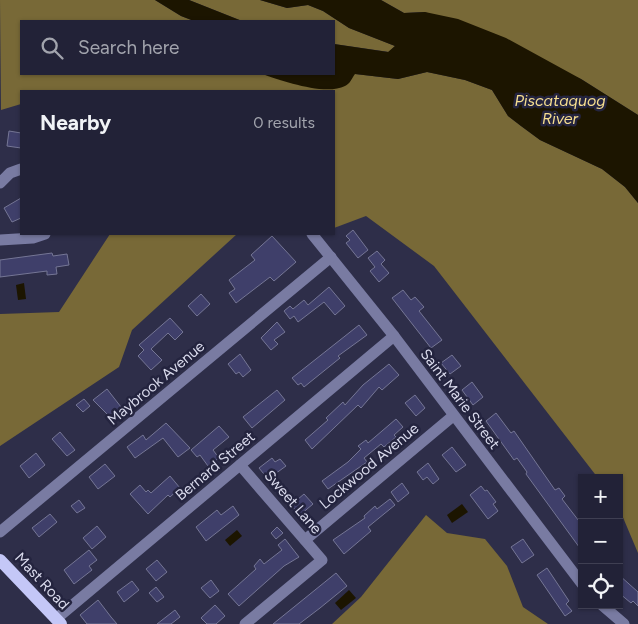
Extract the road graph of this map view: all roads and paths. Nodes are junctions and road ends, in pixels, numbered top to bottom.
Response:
1 (20, 169) edge
2 (0, 183) edge
3 (42, 235) edge
4 (313, 235) edge
5 (0, 240) edge
6 (331, 257) junction
7 (394, 336) junction
8 (453, 416) junction
9 (240, 464) junction
10 (0, 532) edge
11 (305, 540) junction
12 (0, 560) edge
13 (578, 579) edge
14 (607, 609) edge
15 (58, 622) edge
16 (245, 624) edge
17 (624, 624) edge

1 - 2 street
3 - 5 street
4 - 6 street, Saint Marie Street
6 - 7 street, Saint Marie Street
6 - 10 street, Maybrook Avenue
7 - 8 street, Saint Marie Street
7 - 9 street, Bernard Street
8 - 11 street, Lockwood Avenue
8 - 13 street, Saint Marie Street
9 - 11 street, Sweet Lane
9 - 15 street, Bernard Street
11 - 16 street, Sweet Lane
12 - 15 main road, Mast Road
14 - 17 street

